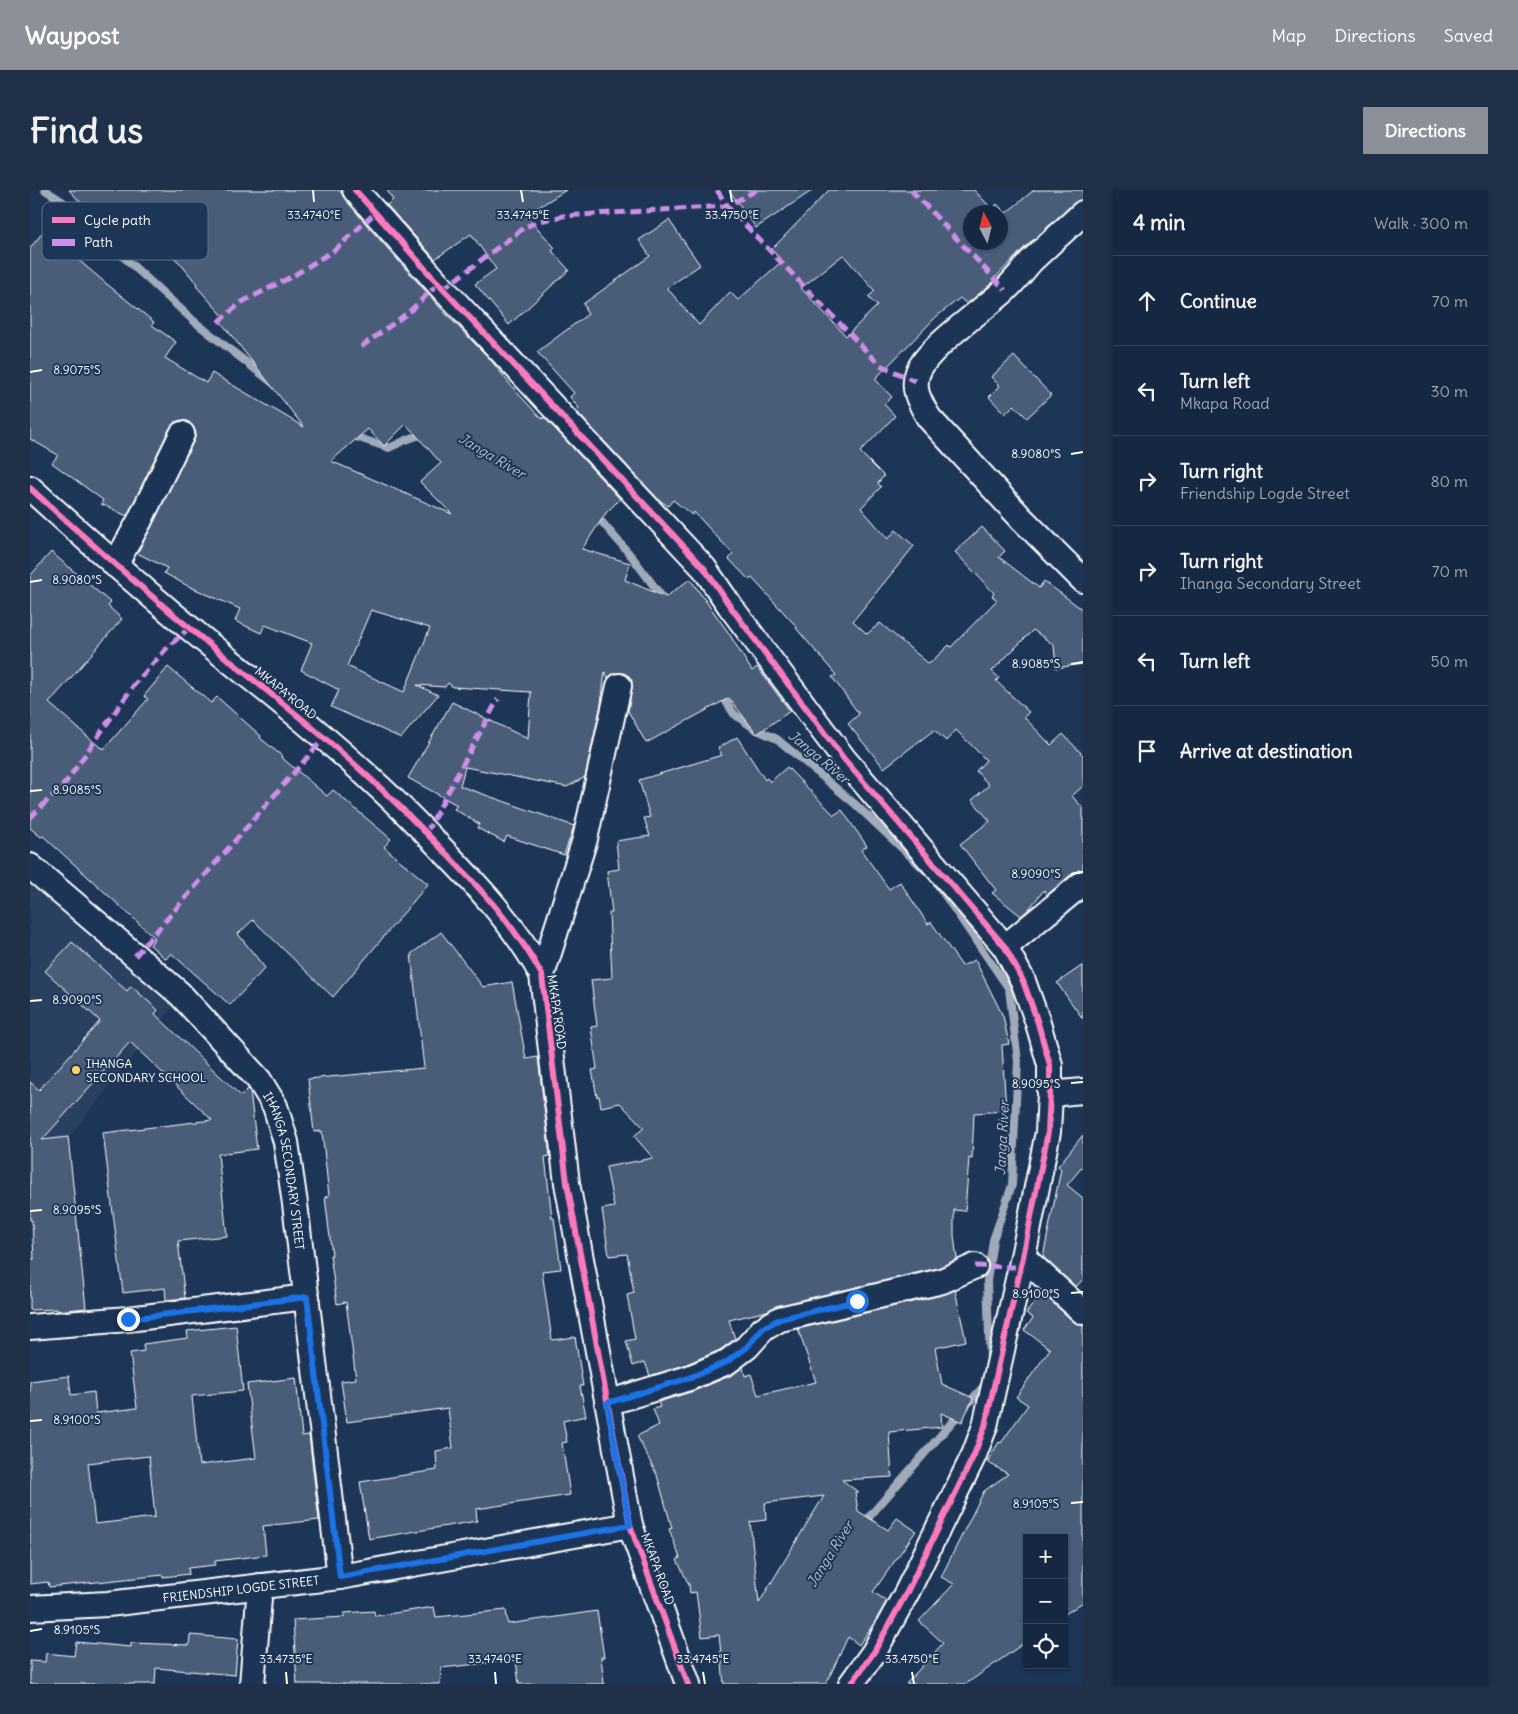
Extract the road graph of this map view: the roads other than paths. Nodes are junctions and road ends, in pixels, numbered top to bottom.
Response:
1 (356, 190) edge
2 (1083, 214) edge
3 (182, 434) dead end
4 (30, 488) edge
5 (115, 565) junction
6 (1083, 580) edge
7 (620, 686) dead end
8 (30, 866) edge
9 (1083, 883) edge
10 (1005, 948) junction
11 (542, 975) junction
12 (1050, 1094) junction
13 (1080, 1095) edge
14 (1023, 1257) junction
15 (975, 1266) dead end
16 (307, 1297) junction
17 (1083, 1312) edge
18 (30, 1327) edge
19 (607, 1403) junction
20 (630, 1525) junction
21 (340, 1577) junction
22 (260, 1586) junction
23 (30, 1608) edge
24 (252, 1684) edge
25 (688, 1684) edge
26 (851, 1684) edge

1 - 10 street
2 - 6 street
3 - 5 street
4 - 5 street, MKAPA ROAD
5 - 11 street, MKAPA ROAD
7 - 11 street
8 - 16 street, IHANGA SECONDARY STREET
9 - 10 street
10 - 12 street
11 - 19 street, MKAPA ROAD
12 - 13 street
12 - 14 street
14 - 17 street
14 - 26 street
15 - 19 street
16 - 18 street
16 - 21 street, IHANGA SECONDARY STREET
19 - 20 street, MKAPA ROAD
20 - 21 street, FRIENDSHIP LOGDE STREET
20 - 25 street, MKAPA ROAD
21 - 22 street, FRIENDSHIP LOGDE STREET
22 - 23 street, FRIENDSHIP LOGDE STREET
22 - 24 street

